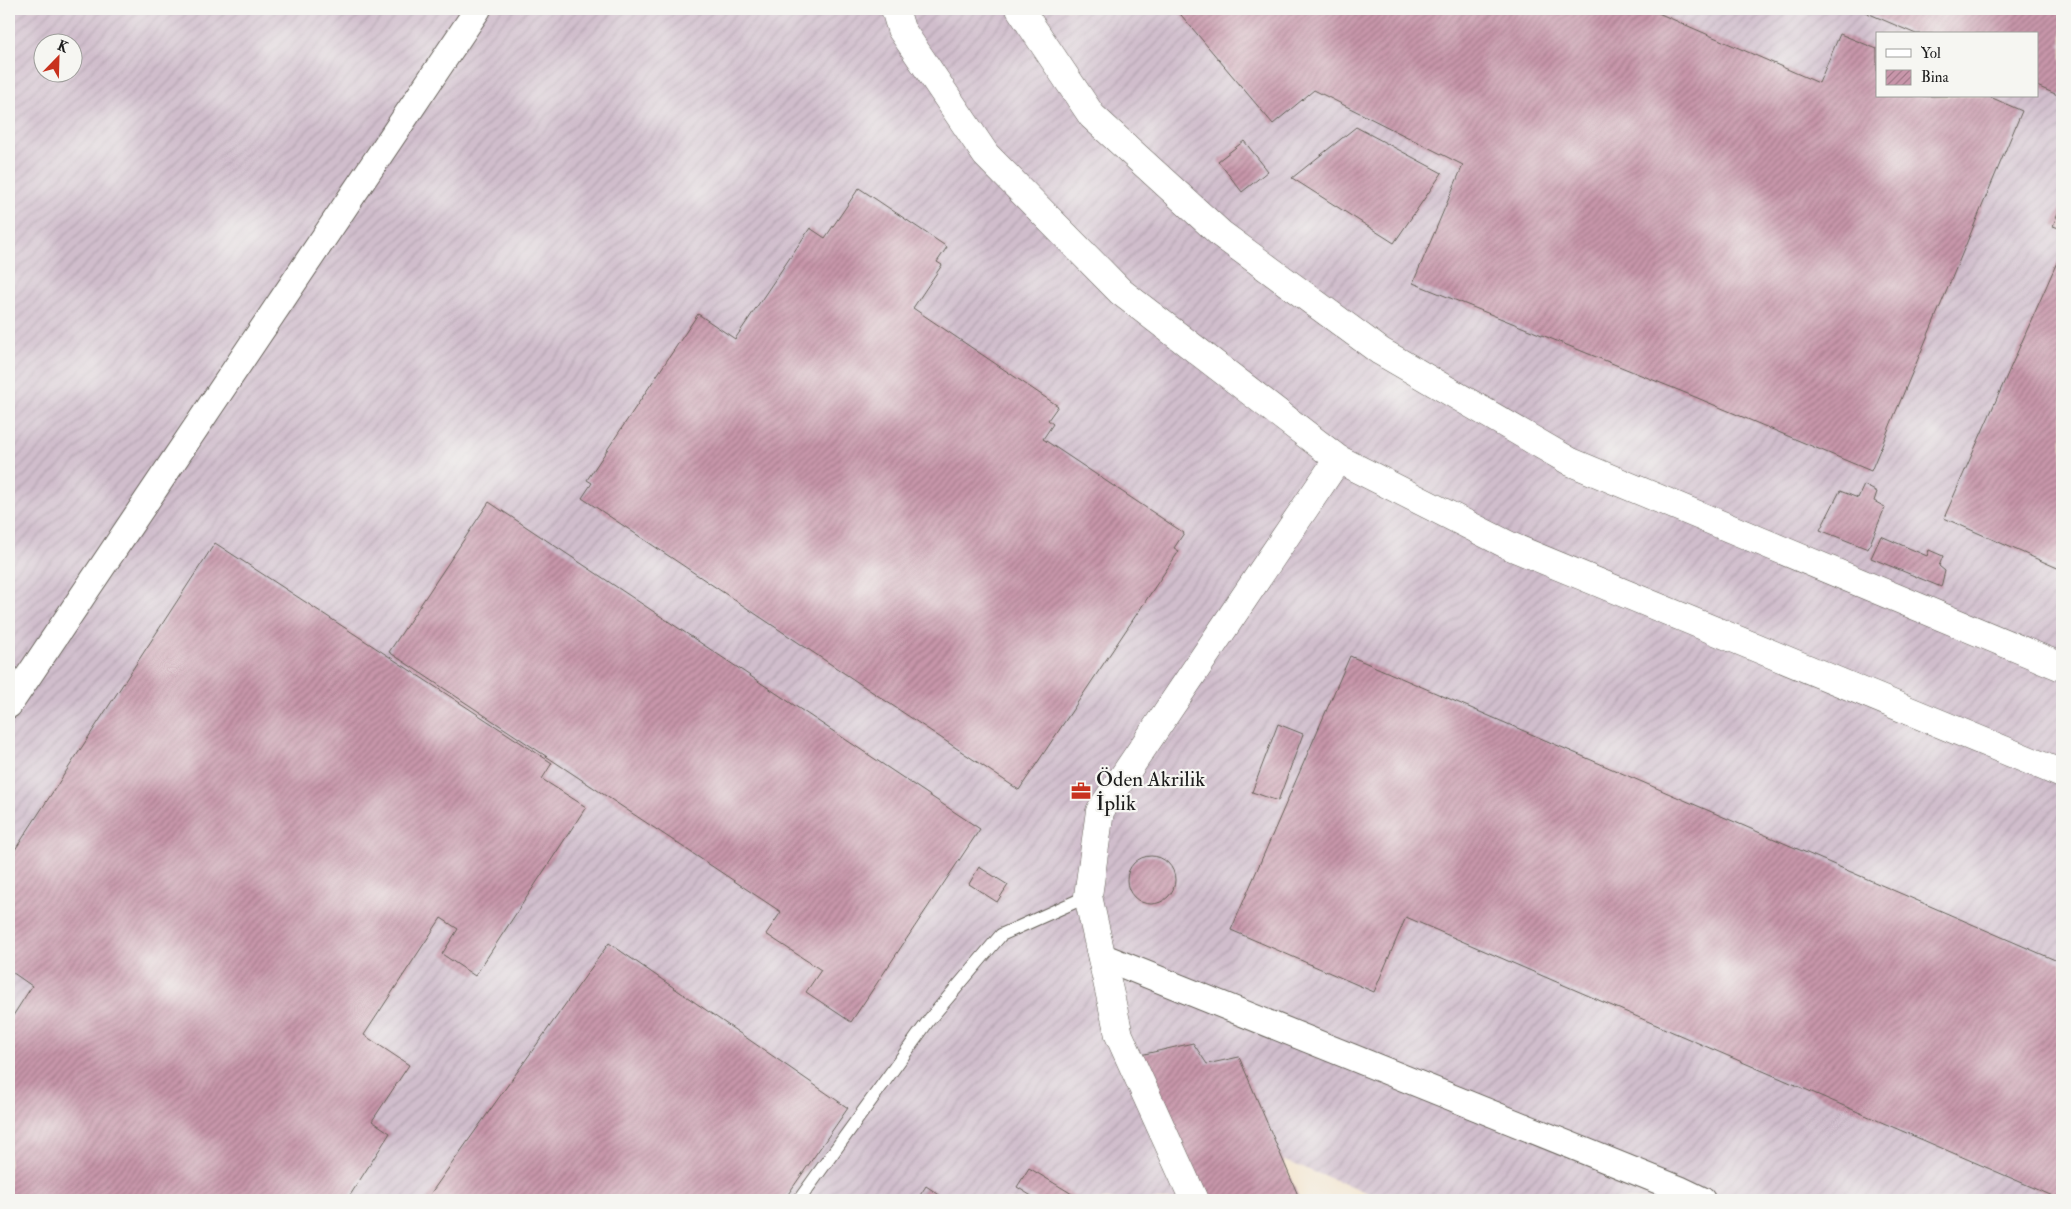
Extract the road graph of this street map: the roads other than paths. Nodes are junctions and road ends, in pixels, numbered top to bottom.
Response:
1 (478, 9) edge
2 (874, 9) edge
3 (895, 9) edge
4 (1020, 9) edge
5 (907, 37) junction
6 (1338, 459) junction
7 (2062, 667) edge
8 (9, 705) edge
9 (2062, 774) edge
10 (1088, 896) junction
11 (1101, 956) junction
12 (799, 1200) edge
13 (1194, 1200) edge
14 (1702, 1200) edge

1 - 8 street
2 - 5 street
3 - 5 street
4 - 7 street
5 - 6 street
6 - 9 street
6 - 10 street
10 - 11 street
10 - 12 lane
11 - 13 street
11 - 14 street

